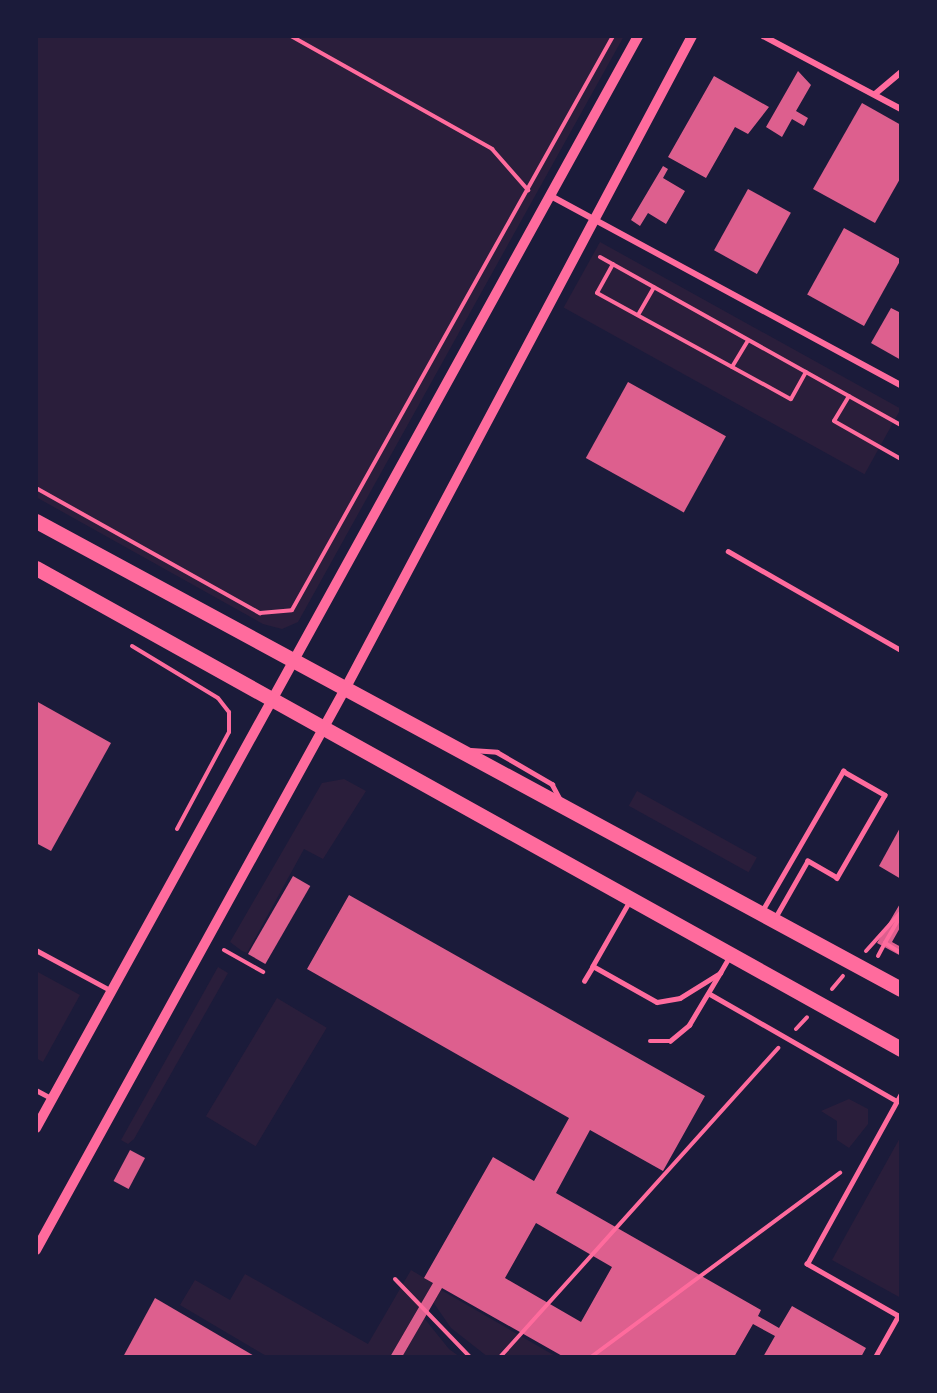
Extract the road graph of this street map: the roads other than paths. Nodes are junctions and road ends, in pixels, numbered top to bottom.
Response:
1 (638, 36) edge
2 (692, 36) edge
3 (763, 36) edge
4 (901, 72) edge
5 (875, 94) junction
6 (901, 109) edge
7 (549, 195) junction
8 (592, 218) junction
9 (901, 385) edge
10 (36, 522) edge
11 (728, 551) dead end
12 (36, 568) edge
13 (901, 650) edge
14 (292, 663) junction
15 (344, 690) junction
16 (271, 699) junction
17 (322, 729) junction
18 (630, 901) junction
19 (769, 915) junction
20 (36, 950) edge
21 (730, 956) junction
22 (593, 966) junction
23 (720, 973) junction
24 (882, 979) junction
25 (584, 981) dead end
26 (901, 981) edge
27 (901, 989) edge
28 (113, 992) junction
29 (710, 994) junction
30 (650, 1041) dead end
31 (901, 1049) edge
32 (36, 1090) edge
33 (901, 1094) edge
34 (53, 1099) junction
35 (897, 1101) junction
36 (36, 1128) edge
37 (36, 1250) edge
38 (875, 1357) edge

1 - 7 street
2 - 8 street
3 - 5 street
4 - 5 street
5 - 6 street
7 - 8 street
7 - 14 street
8 - 9 street
8 - 15 street
10 - 14 main road
11 - 13 lane
12 - 16 main road
14 - 15 main road
14 - 16 street
15 - 17 street
15 - 19 main road
16 - 17 main road
16 - 28 street
17 - 18 main road
17 - 37 street
18 - 21 main road
18 - 22 lane
19 - 19 lane
19 - 24 main road
20 - 28 lane
21 - 23 lane
21 - 31 main road
22 - 23 lane
22 - 25 lane
23 - 29 lane
24 - 26 lane
24 - 27 main road
28 - 34 street
29 - 30 lane
29 - 35 lane
32 - 34 lane
33 - 35 lane
34 - 36 street
35 - 38 lane

